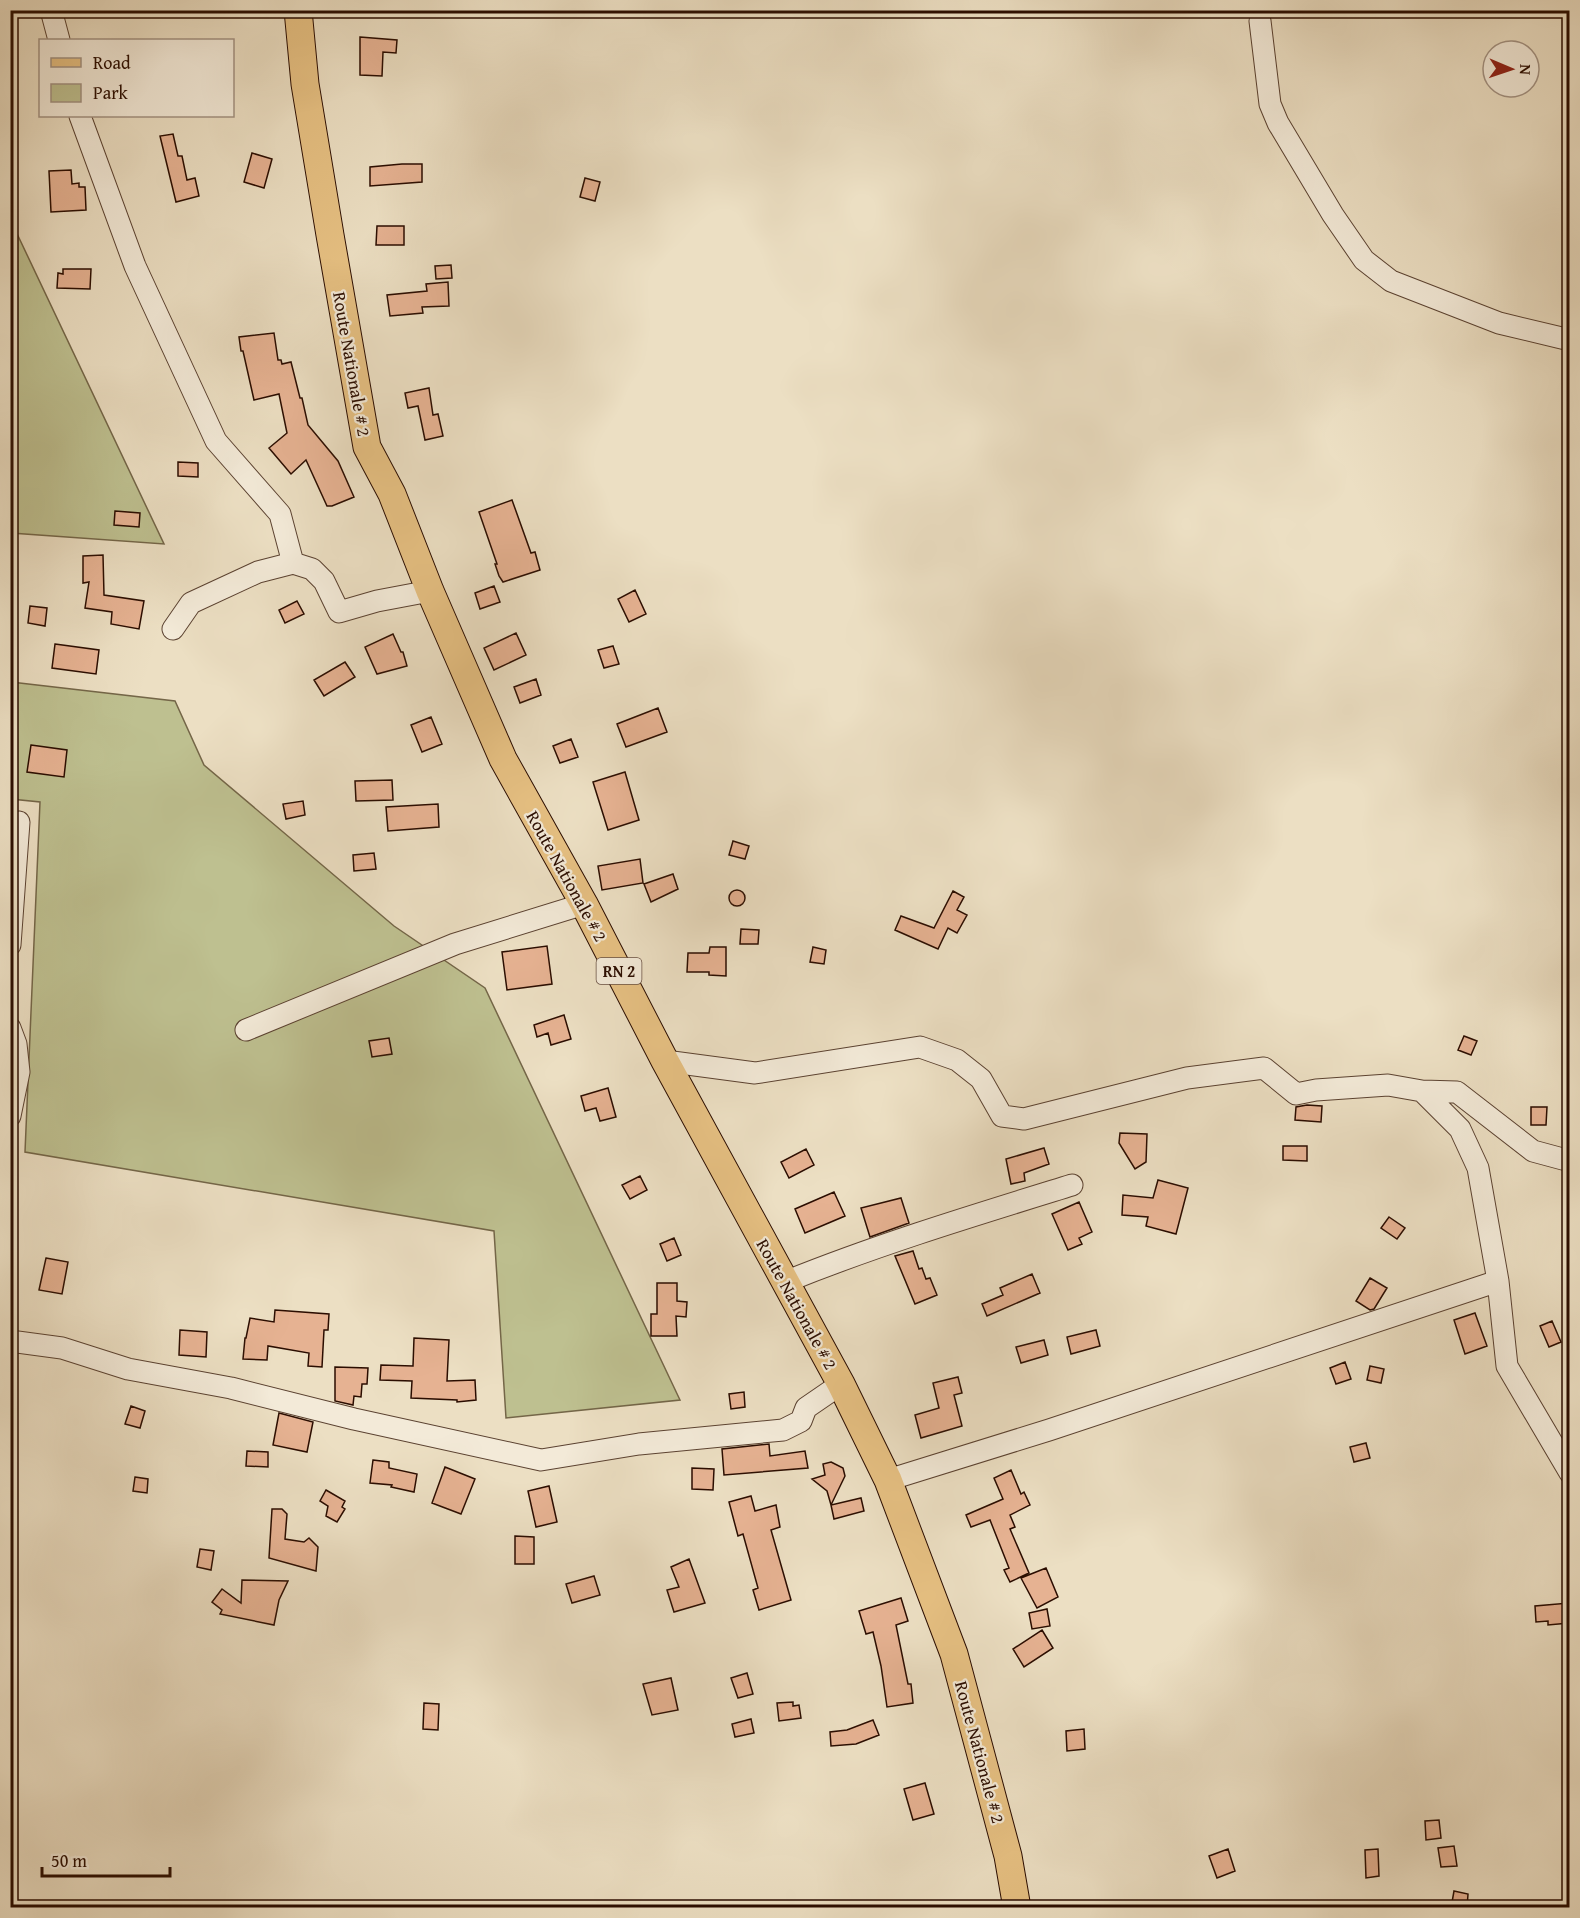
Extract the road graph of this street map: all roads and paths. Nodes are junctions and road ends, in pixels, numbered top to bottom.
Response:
1 (51, 10) edge
2 (298, 10) edge
3 (1260, 21) dead end
4 (59, 39) edge
5 (80, 117) edge
6 (1569, 340) edge
7 (293, 562) junction
8 (430, 591) junction
9 (172, 629) dead end
10 (20, 822) dead end
11 (585, 904) junction
12 (10, 945) edge
13 (10, 1028) edge
14 (246, 1030) dead end
15 (665, 1061) junction
16 (1422, 1091) junction
17 (10, 1116) edge
18 (1569, 1161) edge
19 (1072, 1185) dead end
20 (1498, 1281) junction
21 (785, 1282) junction
22 (10, 1341) edge
23 (841, 1384) junction
24 (1568, 1468) edge
25 (888, 1480) junction
26 (1017, 1908) edge

1 - 4 street
2 - 8 main road, Route Nationale # 2 / RN 2
3 - 6 street
5 - 7 street
7 - 8 street
7 - 9 street
8 - 11 main road, Route Nationale # 2 / RN 2
10 - 12 street
11 - 14 street
11 - 15 main road, Route Nationale # 2 / RN 2
13 - 17 street
15 - 16 street
15 - 21 main road, Route Nationale # 2 / RN 2
16 - 18 street
16 - 20 street
19 - 21 street
20 - 24 street
20 - 25 street
21 - 23 main road, Route Nationale # 2 / RN 2
22 - 23 street
23 - 25 main road, Route Nationale # 2 / RN 2
25 - 26 main road, Route Nationale # 2 / RN 2

